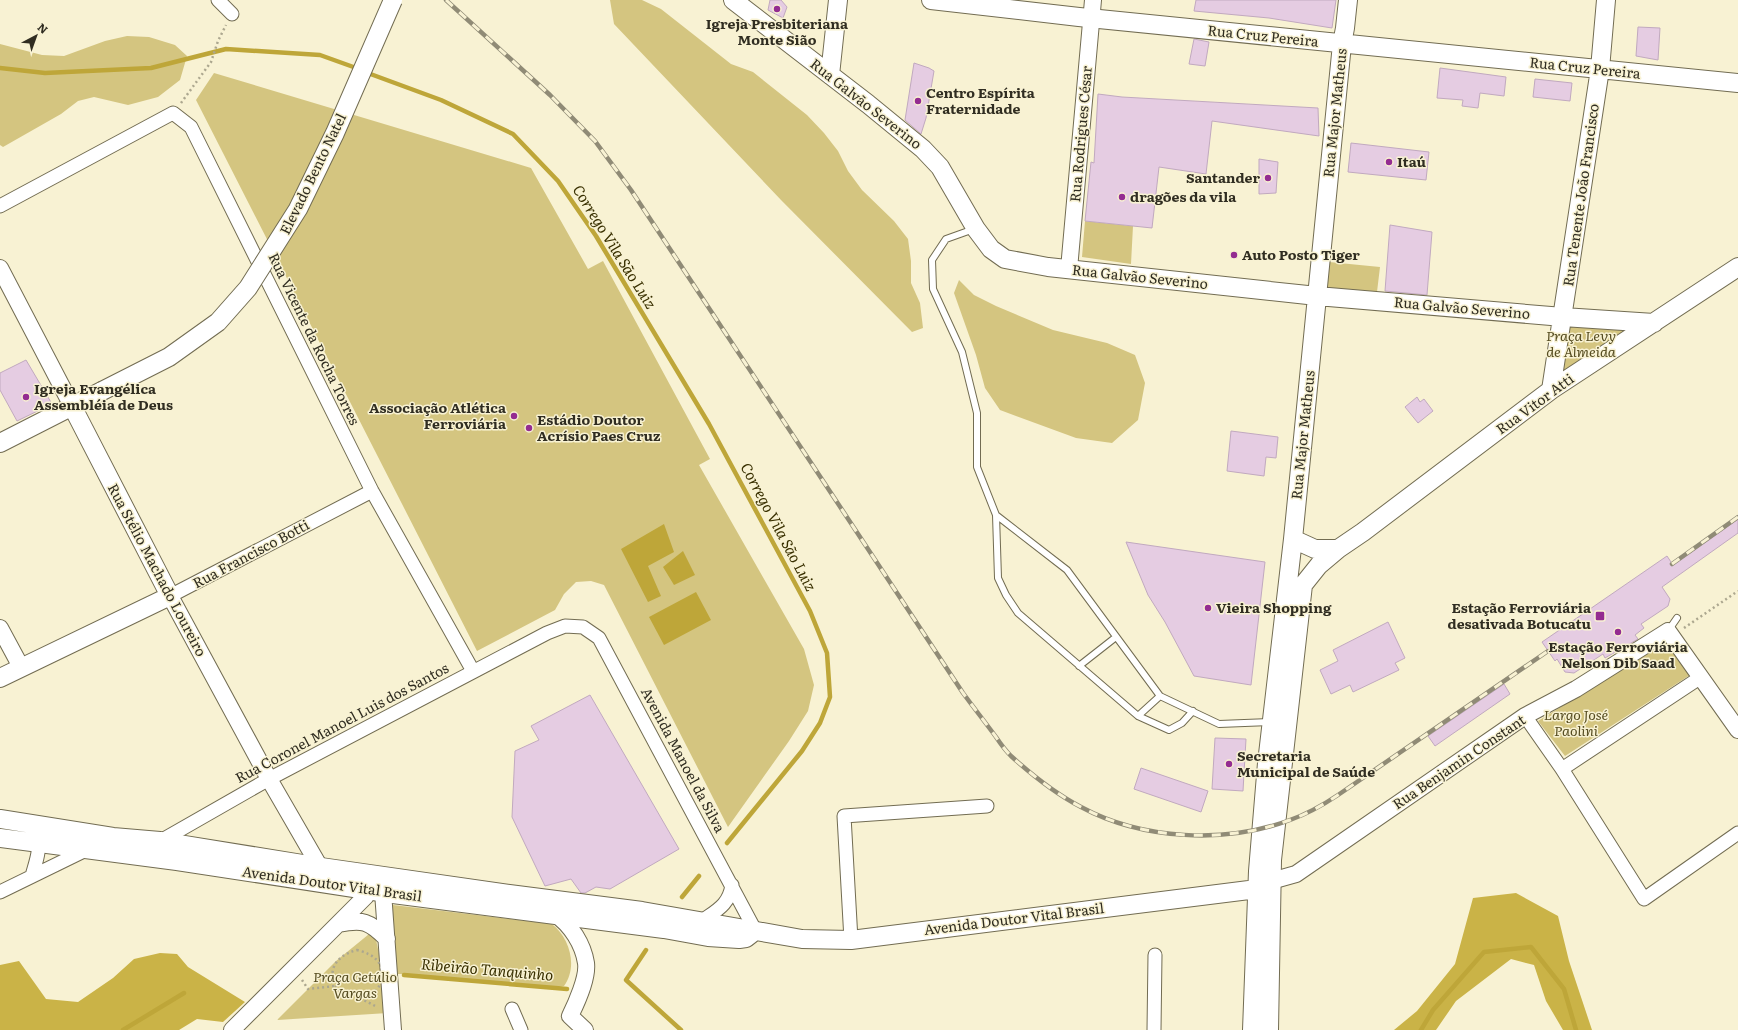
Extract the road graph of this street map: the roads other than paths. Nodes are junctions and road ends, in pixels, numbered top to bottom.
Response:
1 (218, 0) edge
2 (392, 0) edge
3 (733, 0) edge
4 (838, 0) edge
5 (931, 0) edge
6 (1093, 0) edge
7 (1348, 0) edge
8 (1606, 0) edge
9 (232, 14) road end
10 (1091, 18) junction
11 (1342, 44) junction
12 (1600, 68) junction
13 (830, 75) junction
14 (1738, 83) edge
15 (0, 206) edge
16 (976, 229) junction
17 (1738, 267) edge
18 (0, 268) edge
19 (1069, 269) junction
20 (1317, 296) junction
21 (1564, 317) junction
22 (1654, 323) junction
23 (1552, 390) junction
24 (72, 406) junction
25 (0, 444) edge
26 (372, 491) junction
27 (996, 515) junction
28 (1293, 539) junction
29 (1338, 549) junction
30 (170, 596) junction
31 (566, 626) joint
32 (0, 628) edge
33 (1116, 637) junction
34 (1079, 666) junction
35 (21, 667) junction
36 (473, 671) junction
37 (1701, 677) junction
38 (0, 678) edge
39 (1160, 696) junction
40 (1193, 711) junction
41 (1138, 716) junction
42 (1525, 716) junction
43 (1272, 722) junction
44 (1738, 730) edge
45 (1562, 769) junction
46 (269, 779) junction
47 (987, 806) dead end
48 (0, 819) edge
49 (34, 824) junction
50 (1738, 833) edge
51 (0, 838) edge
52 (160, 841) junction
53 (39, 844) junction
54 (88, 849) junction
55 (137, 855) junction
56 (321, 867) junction
57 (32, 876) junction
58 (1262, 880) junction
59 (373, 882) junction
60 (329, 883) junction
61 (732, 885) junction
62 (0, 892) edge
63 (556, 914) junction
64 (338, 924) junction
65 (698, 925) junction
66 (755, 930) junction
67 (386, 939) junction
68 (851, 940) junction
69 (1155, 956) dead end
70 (512, 1009) dead end
71 (232, 1030) edge
72 (393, 1030) edge
73 (521, 1030) edge
74 (585, 1030) edge
75 (1154, 1030) edge
76 (1252, 1030) edge
77 (1270, 1030) edge

1 - 9 street
2 - 24 main road, Elevado Bento Natel, bridge
3 - 13 main road, Rua Galvão Severino
4 - 13 main road
5 - 10 main road, Rua Cruz Pereira
6 - 10 street, Rua Rodrigues César
7 - 11 main road, Rua Major Matheus
8 - 12 main road, Rua Tenente João Francisco
10 - 11 main road, Rua Cruz Pereira
10 - 19 street, Rua Rodrigues César
11 - 12 main road, Rua Cruz Pereira
11 - 20 main road, Rua Major Matheus
12 - 14 main road, Rua Cruz Pereira
12 - 21 main road, Rua Tenente João Francisco
13 - 16 main road, Rua Galvão Severino
15 - 26 street, Rua Vicente da Rocha Torres
16 - 19 main road, Rua Galvão Severino
16 - 27 lane
17 - 22 main road, Rua Vitor Atti
18 - 24 street, Rua Stélio Machado Loureiro
19 - 20 main road, Rua Galvão Severino
20 - 21 main road, Rua Galvão Severino
20 - 28 main road, Rua Major Matheus
21 - 22 main road, Rua Galvão Severino
21 - 23 main road, Rua Tenente João Francisco
22 - 23 main road, Rua Vitor Atti
23 - 29 main road, Rua Vitor Atti
24 - 25 main road, Elevado Bento Natel
24 - 30 main road, Rua Stélio Machado Loureiro
26 - 30 street, Rua Francisco Botti
26 - 36 street, Rua Vicente da Rocha Torres
27 - 33 lane
27 - 34 lane
28 - 29 main road
28 - 43 main road, Rua Major Matheus
29 - 58 main road
30 - 35 main road, Rua Francisco Botti
30 - 46 street, Rua Stélio Machado Loureiro
31 - 36 street, Rua Coronel Manoel Luis dos Santos
31 - 61 street, Avenida Manoel da Silva
32 - 35 street
33 - 34 lane
33 - 39 lane
34 - 41 lane
35 - 38 main road, Rua Francisco Botti
36 - 46 street, Rua Coronel Manoel Luis dos Santos
37 - 42 street, Rua Benjamin Constant
37 - 44 street
37 - 45 street
39 - 40 lane
39 - 41 lane
40 - 41 lane
40 - 43 lane
42 - 45 street
42 - 58 street, Rua Benjamin Constant
43 - 58 main road, Rua Major Matheus
45 - 50 street
46 - 52 street, Rua Coronel Manoel Luis dos Santos
46 - 56 street, Rua Stélio Machado Loureiro
47 - 68 street
48 - 49 main road, Avenida Doutor Vital Brasil
49 - 52 main road, Avenida Doutor Vital Brasil
49 - 53 street
51 - 53 main road, Avenida Doutor Vital Brasil
52 - 55 street, Rua Coronel Manoel Luis dos Santos
52 - 56 main road, Avenida Doutor Vital Brasil
53 - 54 main road, Avenida Doutor Vital Brasil
53 - 57 street
54 - 55 main road, Avenida Doutor Vital Brasil
54 - 57 street
55 - 60 main road, Avenida Doutor Vital Brasil
56 - 59 main road, Avenida Doutor Vital Brasil
56 - 60 street, Rua Stélio Machado Loureiro
57 - 62 street
58 - 68 main road, Avenida Doutor Vital Brasil
58 - 76 main road
58 - 77 main road
59 - 60 main road, Avenida Doutor Vital Brasil
59 - 63 main road, Avenida Doutor Vital Brasil
59 - 64 street
59 - 65 main road, Avenida Doutor Vital Brasil
59 - 67 street
61 - 65 street
61 - 66 street, Avenida Manoel da Silva
63 - 65 main road, Avenida Doutor Vital Brasil
63 - 74 street
64 - 67 street
64 - 71 street
65 - 66 main road, Avenida Doutor Vital Brasil
66 - 68 main road, Avenida Doutor Vital Brasil
67 - 72 street
69 - 75 street
70 - 73 street

